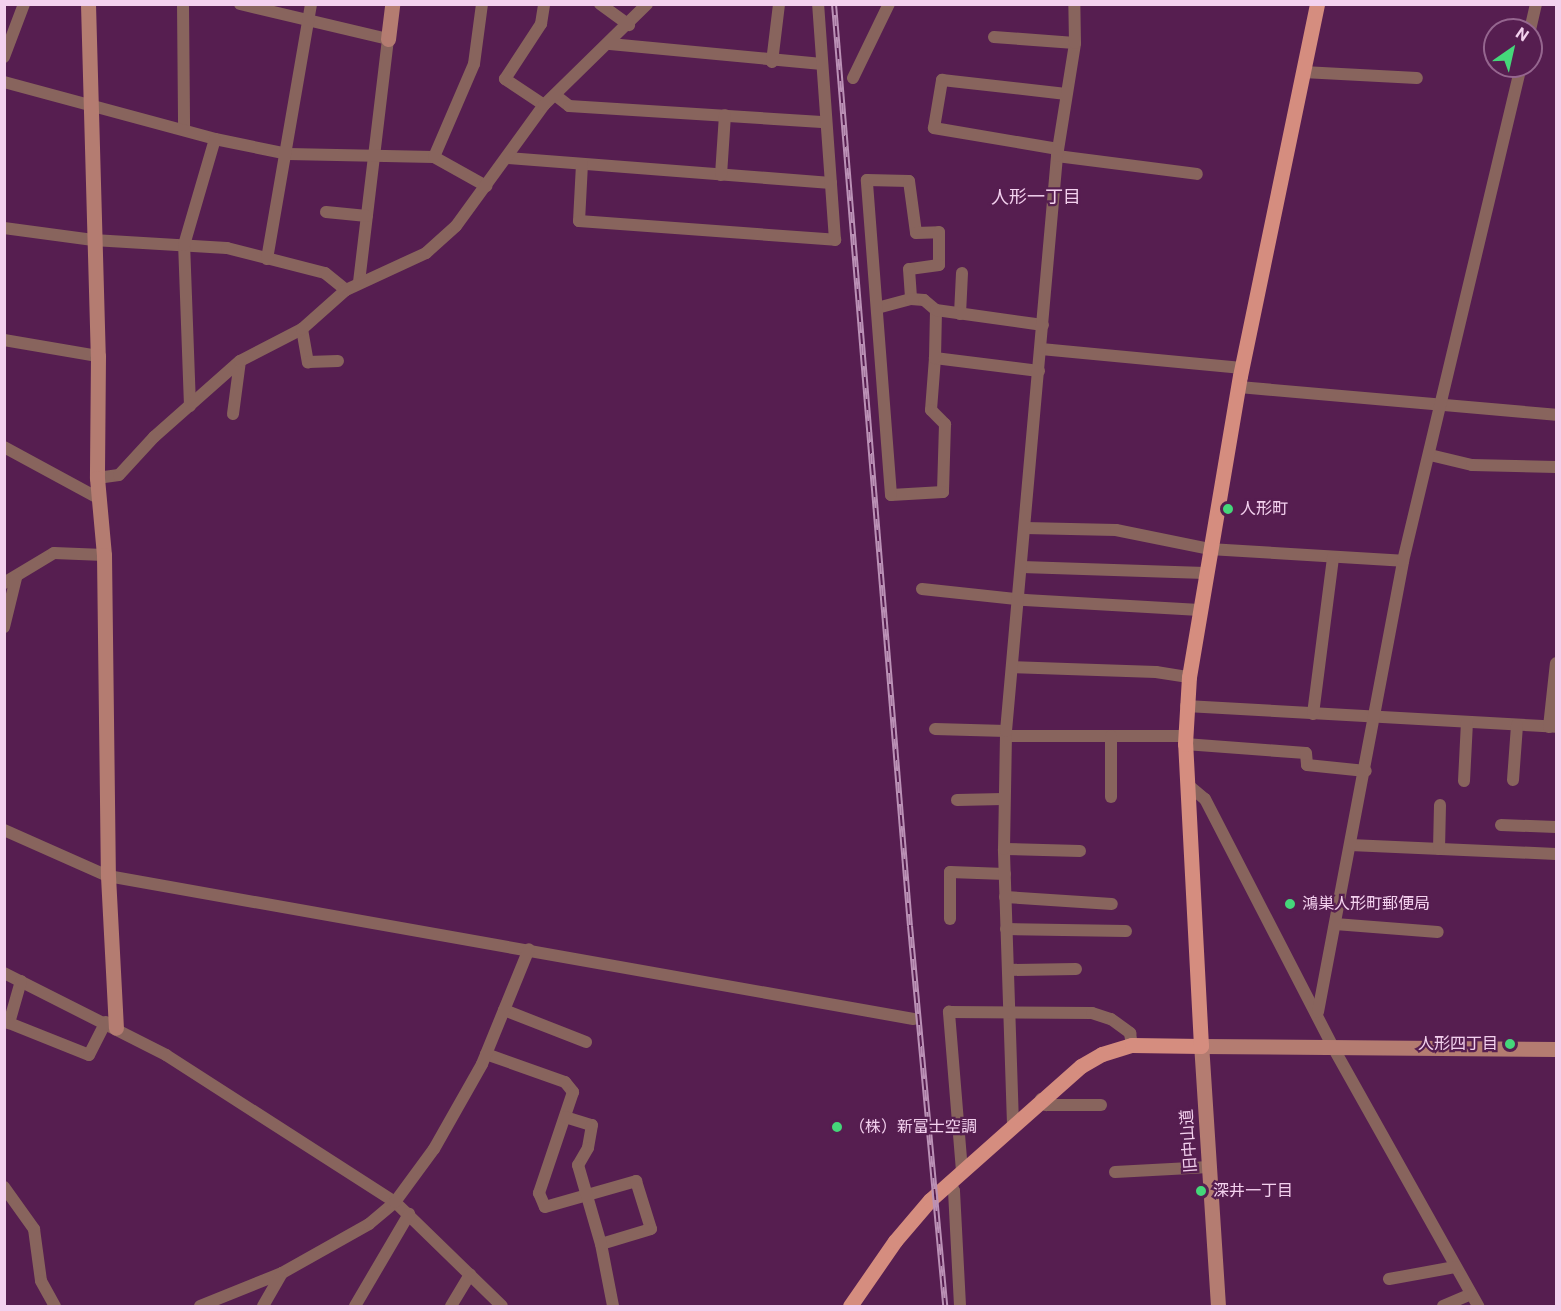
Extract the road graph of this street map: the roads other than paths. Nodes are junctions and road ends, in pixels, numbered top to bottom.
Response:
1 (24, 4) edge
2 (88, 4) edge
3 (183, 4) edge
4 (240, 4) edge
5 (311, 4) edge
6 (392, 4) edge
7 (482, 4) edge
8 (544, 4) edge
9 (600, 4) edge
10 (647, 4) edge
11 (779, 4) edge
12 (818, 4) edge
13 (889, 4) edge
14 (1074, 4) edge
15 (1317, 4) edge
16 (10, 21) edge
17 (309, 21) junction
18 (629, 25) junction
19 (994, 38) dead end
20 (388, 39) junction
21 (1075, 43) junction
22 (610, 44) junction
23 (4, 57) edge
24 (772, 62) junction
25 (822, 64) junction
26 (1303, 72) junction
27 (853, 78) dead end
28 (1416, 78) dead end
29 (1518, 78) edge
30 (4, 82) edge
31 (1066, 94) junction
32 (555, 95) junction
33 (88, 105) junction
34 (544, 105) junction
35 (725, 115) junction
36 (826, 122) junction
37 (184, 128) junction
38 (215, 139) junction
39 (1057, 152) junction
40 (288, 154) junction
41 (373, 156) junction
42 (434, 157) junction
43 (507, 158) junction
44 (582, 164) junction
45 (1197, 174) dead end
46 (721, 175) junction
47 (831, 183) junction
48 (486, 186) junction
49 (326, 212) dead end
50 (367, 216) junction
51 (4, 228) edge
52 (93, 240) junction
53 (184, 245) junction
54 (267, 259) junction
55 (962, 273) dead end
56 (359, 283) junction
57 (346, 290) junction
58 (911, 299) junction
59 (877, 308) junction
60 (936, 310) junction
61 (960, 314) junction
62 (1043, 325) junction
63 (302, 329) junction
64 (4, 340) edge
65 (1041, 348) junction
66 (98, 356) junction
67 (935, 358) junction
68 (240, 361) junction
69 (338, 361) dead end
70 (1242, 368) junction
71 (1039, 371) junction
72 (1239, 387) junction
73 (1440, 404) junction
74 (190, 406) junction
75 (233, 414) dead end
76 (1557, 415) edge
77 (4, 447) edge
78 (1430, 455) junction
79 (1557, 467) edge
80 (98, 478) junction
81 (98, 498) junction
82 (1025, 528) junction
83 (1209, 549) junction
84 (104, 555) junction
85 (1334, 557) junction
86 (1403, 561) junction
87 (1022, 567) junction
88 (1205, 573) junction
89 (10, 581) edge
90 (922, 589) dead end
91 (1018, 598) junction
92 (1200, 610) junction
93 (4, 627) edge
94 (1556, 664) edge
95 (1012, 667) junction
96 (1189, 678) junction
97 (1186, 706) junction
98 (1313, 714) junction
99 (1376, 717) junction
100 (1467, 722) junction
101 (1517, 725) junction
102 (1553, 727) edge
103 (935, 729) dead end
104 (1006, 733) junction
105 (1111, 736) junction
106 (1185, 740) junction
107 (1366, 771) junction
108 (1513, 780) dead end
109 (1464, 781) dead end
110 (1187, 784) junction
111 (1111, 796) dead end
112 (1003, 799) junction
113 (957, 800) dead end
114 (1440, 805) dead end
115 (1501, 825) dead end
116 (1557, 827) edge
117 (4, 830) edge
118 (1350, 845) junction
119 (1004, 849) junction
120 (1439, 849) junction
121 (1080, 851) dead end
122 (1557, 854) edge
123 (1005, 873) junction
124 (108, 876) junction
125 (1005, 897) junction
126 (1112, 904) dead end
127 (950, 920) dead end
128 (1335, 924) junction
129 (1006, 929) junction
130 (1126, 930) dead end
131 (1438, 932) dead end
132 (529, 949) junction
133 (1076, 969) dead end
134 (1008, 970) junction
135 (4, 973) edge
136 (21, 981) junction
137 (504, 1010) junction
138 (1007, 1012) junction
139 (1318, 1012) junction
140 (913, 1019) dead end
141 (111, 1025) junction
142 (585, 1042) dead end
143 (1132, 1045) junction
144 (1201, 1046) junction
145 (1334, 1048) junction
146 (1557, 1049) edge
147 (486, 1054) junction
148 (1041, 1099) junction
149 (1101, 1105) dead end
150 (565, 1117) junction
151 (1013, 1124) junction
152 (1209, 1167) junction
153 (1115, 1172) dead end
154 (956, 1177) junction
155 (4, 1187) edge
156 (588, 1196) junction
157 (394, 1202) junction
158 (409, 1214) junction
159 (601, 1244) junction
160 (1455, 1267) junction
161 (282, 1273) junction
162 (470, 1274) junction
163 (1389, 1280) dead end
164 (1471, 1294) junction
165 (55, 1306) edge
166 (200, 1306) edge
167 (263, 1306) edge
168 (355, 1306) edge
169 (451, 1306) edge
170 (502, 1306) edge
171 (613, 1306) edge
172 (849, 1306) edge
173 (960, 1306) edge
174 (1218, 1306) edge
175 (1443, 1306) edge
176 (1478, 1306) edge

1 - 16 street
2 - 33 street
3 - 37 street
4 - 17 street
5 - 17 street
6 - 20 street
7 - 42 street
8 - 34 street
9 - 18 street
10 - 18 street
11 - 24 street
12 - 25 street
13 - 27 street
14 - 21 street
15 - 26 main road
16 - 23 street
17 - 20 street
17 - 40 street
18 - 22 street
19 - 21 street
20 - 41 street
21 - 31 street
22 - 24 street
22 - 32 street
24 - 25 street
25 - 36 street
26 - 28 street
26 - 70 main road
29 - 73 street
30 - 33 street
31 - 39 street
31 - 39 street
32 - 34 street
32 - 35 street
33 - 37 street
33 - 52 street
34 - 43 street
35 - 36 street
35 - 46 street
36 - 47 street
37 - 38 street
38 - 40 street
38 - 53 street
39 - 45 street
39 - 62 street
40 - 41 street
40 - 54 street
41 - 42 street
41 - 50 street
42 - 48 street
43 - 44 street
43 - 48 street
44 - 46 street
44 - 47 street
46 - 47 street
48 - 56 street
49 - 50 street
50 - 56 street
51 - 52 street
52 - 53 street
52 - 66 street
53 - 54 street
53 - 74 street
54 - 57 street
55 - 61 street
56 - 57 street
57 - 63 street
58 - 59 street
58 - 59 street
58 - 60 street
59 - 67 street
60 - 61 street
60 - 67 street
61 - 62 street
62 - 65 street
63 - 68 street
63 - 69 street
64 - 66 street
65 - 70 street
65 - 71 street
66 - 80 street
67 - 71 street
68 - 74 street
68 - 75 street
70 - 72 main road
71 - 82 street
72 - 73 street
72 - 83 main road
73 - 76 street
73 - 78 street
74 - 80 street
77 - 81 street
78 - 79 street
78 - 86 street
80 - 81 street
81 - 84 street
82 - 83 street
82 - 87 street
83 - 85 street
83 - 88 main road
84 - 89 street
84 - 124 street
85 - 86 street
85 - 98 street
86 - 99 street
87 - 88 street
87 - 91 street
88 - 92 main road
89 - 93 street
90 - 91 street
91 - 92 street
91 - 95 street
92 - 96 main road
94 - 102 street
95 - 96 street
95 - 104 street
96 - 97 main road
97 - 98 street
97 - 106 main road
98 - 99 street
99 - 100 street
99 - 107 street
100 - 101 street
100 - 109 street
101 - 102 street
101 - 108 street
103 - 104 street
104 - 105 street
104 - 112 street
105 - 106 street
105 - 111 street
106 - 107 street
106 - 110 main road
107 - 118 street
110 - 139 street
110 - 144 main road
112 - 113 street
112 - 119 street
114 - 120 street
115 - 116 street
117 - 124 street
118 - 120 street
118 - 128 street
119 - 121 street
119 - 123 street
120 - 122 street
123 - 125 street
123 - 127 street
124 - 132 street
124 - 141 street
125 - 126 street
125 - 129 street
128 - 131 street
128 - 139 street
129 - 130 street
129 - 134 street
132 - 137 street
132 - 140 street
133 - 134 street
134 - 138 street
135 - 136 street
136 - 141 street
136 - 141 street
137 - 142 street
137 - 147 street
138 - 143 street
138 - 151 street
138 - 154 street
139 - 145 street
141 - 157 street
143 - 144 main road
143 - 148 main road
144 - 145 street
144 - 152 street, 旧中山道
145 - 146 street
145 - 160 street
147 - 150 street
147 - 157 street
148 - 149 street
148 - 151 main road
150 - 156 street
150 - 156 street
151 - 154 main road
152 - 153 street
152 - 174 street, 旧中山道
154 - 172 main road
154 - 173 street
155 - 165 street
156 - 159 street
156 - 159 street
157 - 158 street
157 - 161 street
158 - 162 street
158 - 168 street
159 - 171 street
160 - 163 street
160 - 164 street
161 - 166 street
161 - 167 street
162 - 169 street
162 - 170 street
164 - 175 street
164 - 176 street

